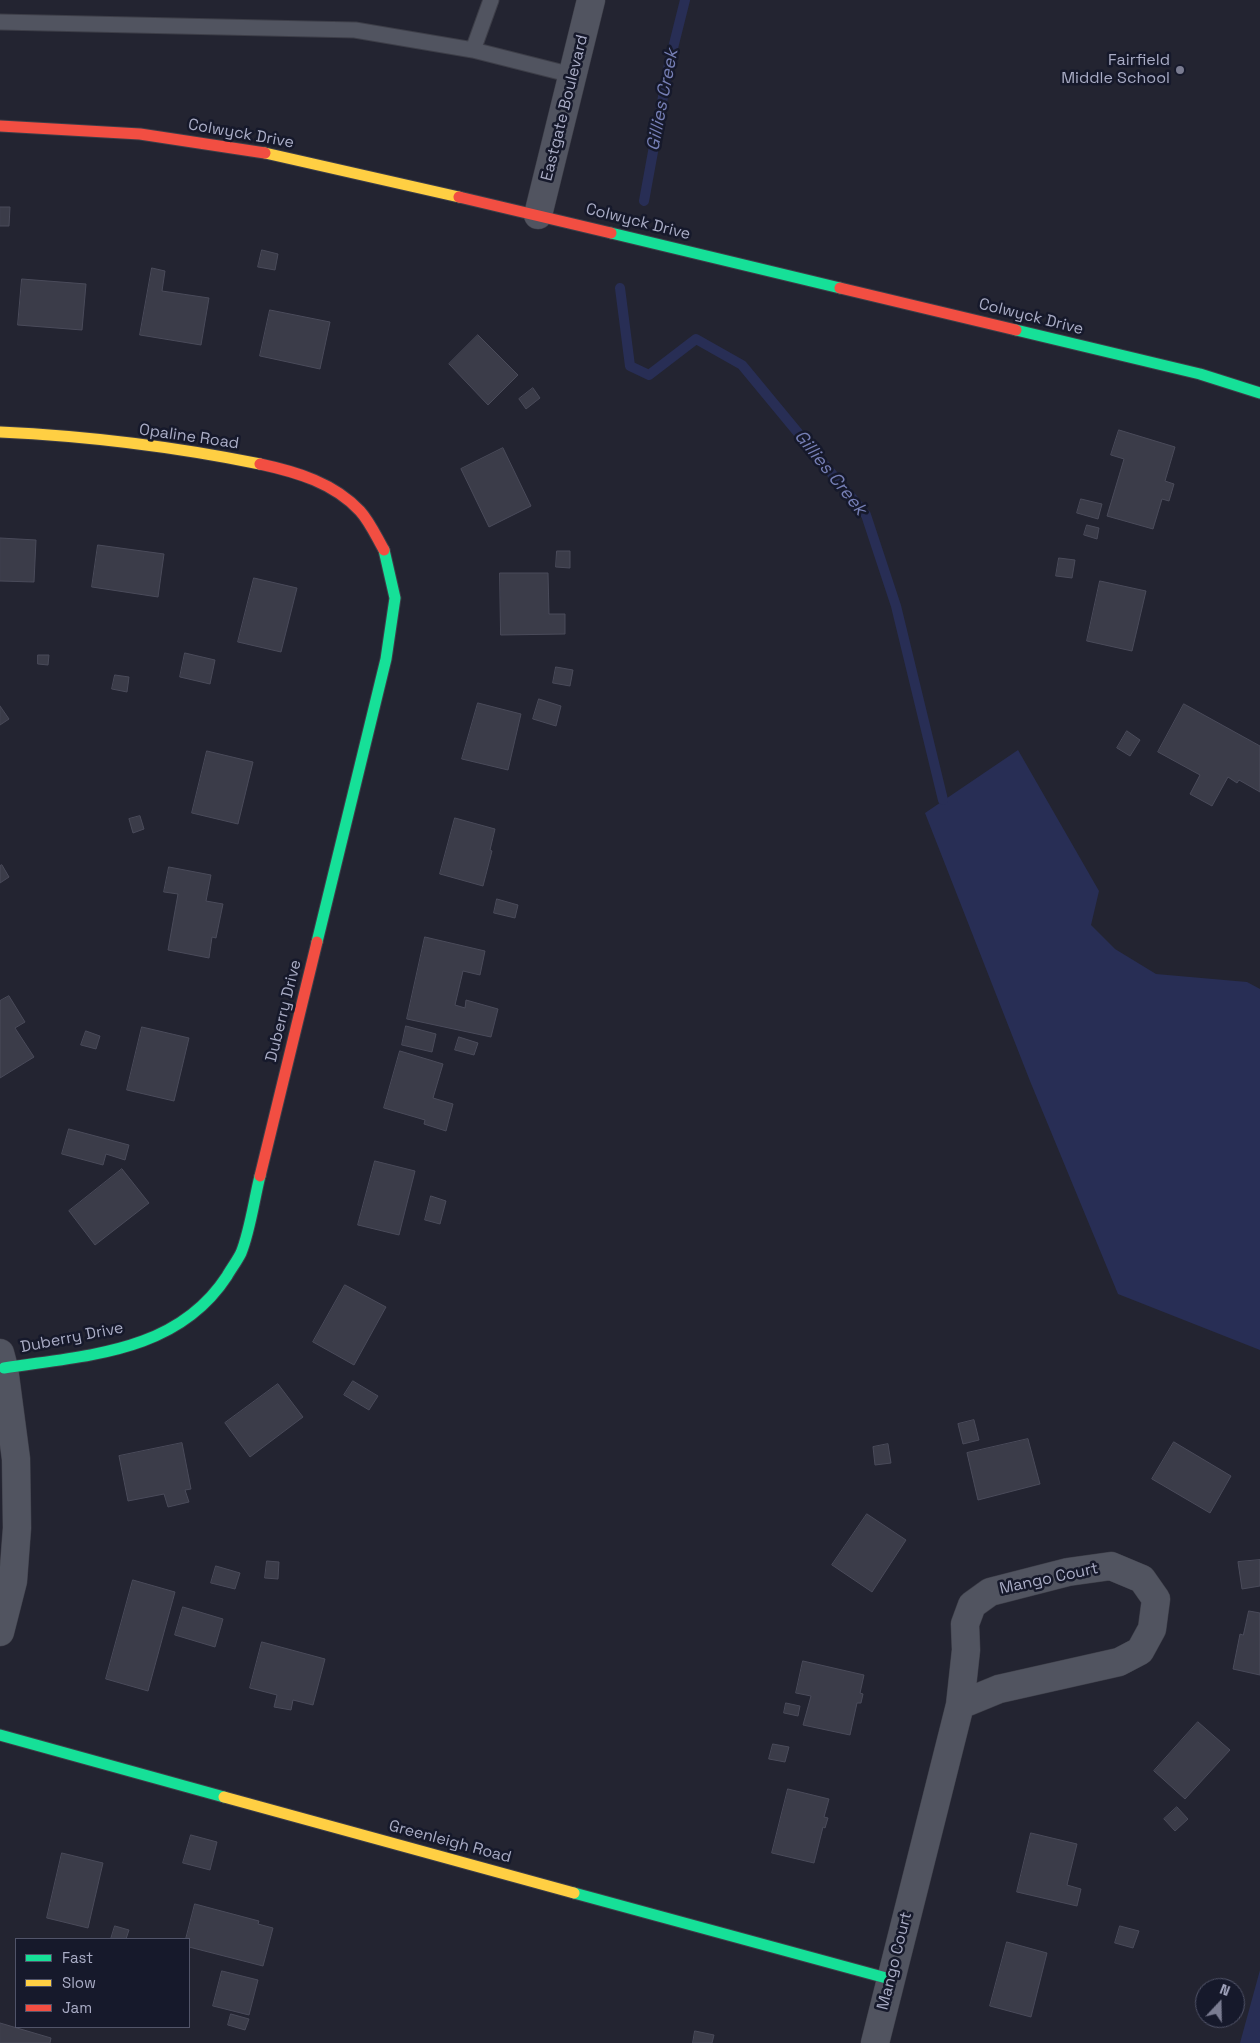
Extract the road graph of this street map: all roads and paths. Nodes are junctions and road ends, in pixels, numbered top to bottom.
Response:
1 (491, 0) edge
2 (591, 0) edge
3 (0, 22) edge
4 (473, 50) junction
5 (572, 75) junction
6 (0, 126) edge
7 (538, 215) junction
8 (1260, 393) edge
9 (0, 432) edge
10 (361, 512) joint
11 (2, 1360) edge
12 (0, 1632) edge
13 (960, 1705) junction
14 (0, 1736) edge
15 (890, 1979) junction
16 (875, 2043) edge

1 - 4 lane
2 - 5 street, Eastgate Boulevard
3 - 4 lane
4 - 5 lane
5 - 7 street, Eastgate Boulevard
6 - 7 street, Colwyck Drive
7 - 8 street, Colwyck Drive
9 - 10 street, Opaline Road
10 - 11 street, Duberry Drive
11 - 12 street
13 - 13 street, Mango Court
13 - 15 street, Mango Court
14 - 15 street, Greenleigh Road
15 - 16 street, Mango Court

